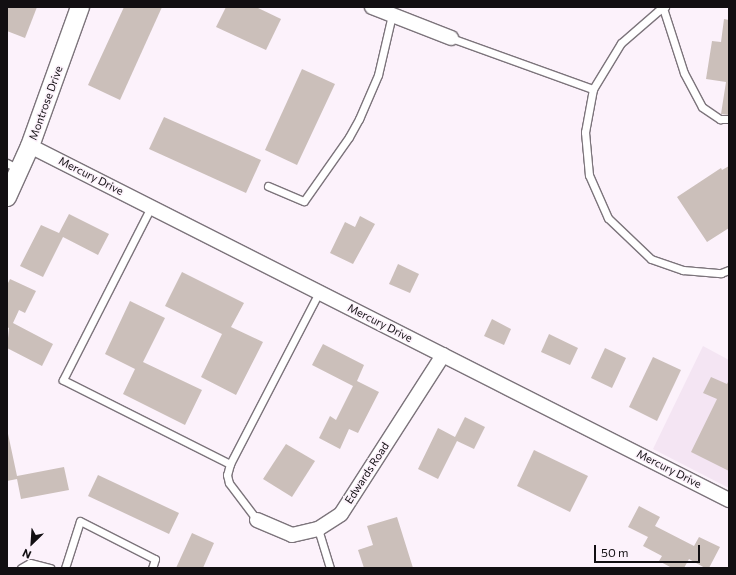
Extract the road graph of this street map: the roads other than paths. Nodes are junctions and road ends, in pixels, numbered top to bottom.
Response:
1 (80, 7) edge
2 (372, 7) edge
3 (664, 8) edge
4 (392, 15) junction
5 (451, 38) joint
6 (593, 89) junction
7 (729, 120) edge
8 (30, 146) junction
9 (13, 167) edge
10 (268, 186) dead end
11 (7, 197) edge
12 (150, 206) junction
13 (729, 270) edge
14 (319, 292) junction
15 (443, 355) junction
16 (230, 464) junction
17 (729, 500) edge
18 (257, 520) joint
19 (318, 529) junction
20 (21, 568) edge
21 (50, 568) edge
22 (65, 568) edge
23 (152, 568) edge
24 (330, 568) edge

1 - 8 street, Montrose Drive
2 - 4 street
3 - 6 lane
3 - 7 lane
4 - 5 street
4 - 10 lane
5 - 6 lane
6 - 13 lane
8 - 9 street, Montrose Drive
8 - 12 street, Mercury Drive
9 - 11 street, Montrose Drive
12 - 14 street, Mercury Drive
12 - 16 lane
14 - 15 street, Mercury Drive
14 - 16 lane
15 - 17 street, Mercury Drive
15 - 19 street, Edwards Road
16 - 18 lane
18 - 19 street, Edwards Road
19 - 24 lane
20 - 21 lane
22 - 23 lane

